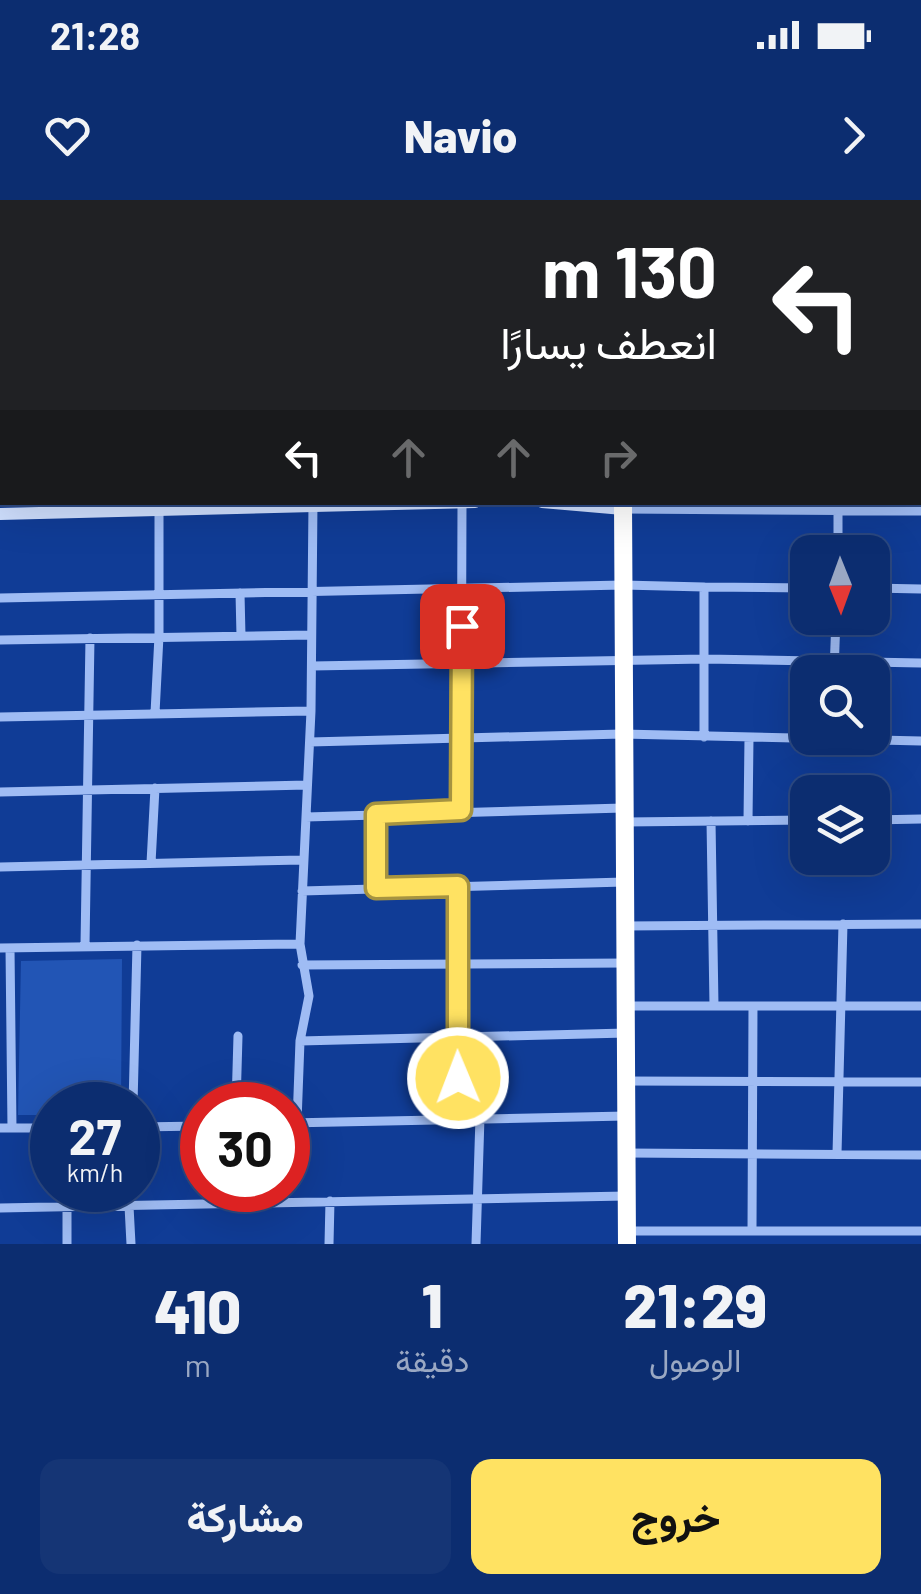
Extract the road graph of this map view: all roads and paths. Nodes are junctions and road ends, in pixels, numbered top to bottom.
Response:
1 (292, 505) edge
2 (314, 505) edge
3 (462, 505) edge
4 (623, 506) edge
5 (115, 507) edge
6 (751, 507) edge
7 (159, 511) junction
8 (838, 511) junction
9 (921, 511) edge
10 (0, 514) edge
11 (838, 535) edge
12 (623, 585) junction
13 (704, 587) junction
14 (463, 588) junction
15 (790, 588) edge
16 (890, 588) edge
17 (921, 589) edge
18 (311, 592) junction
19 (240, 593) junction
20 (159, 594) junction
21 (0, 598) edge
22 (311, 635) junction
23 (159, 636) junction
24 (241, 636) junction
25 (90, 638) junction
26 (0, 640) edge
27 (705, 659) junction
28 (790, 660) edge
29 (623, 661) junction
30 (890, 662) edge
31 (921, 663) edge
32 (462, 665) junction
33 (312, 666) junction
34 (311, 710) junction
35 (154, 714) junction
36 (88, 716) junction
37 (0, 717) edge
38 (622, 734) junction
39 (704, 737) junction
40 (461, 738) junction
41 (749, 738) junction
42 (790, 738) edge
43 (890, 739) edge
44 (921, 740) edge
45 (310, 742) junction
46 (308, 786) junction
47 (87, 788) junction
48 (154, 788) junction
49 (0, 792) edge
50 (461, 810) junction
51 (376, 814) junction
52 (623, 815) junction
53 (306, 816) junction
54 (790, 820) edge
55 (890, 820) edge
56 (921, 820) edge
57 (711, 821) junction
58 (748, 821) junction
59 (302, 860) junction
60 (151, 863) junction
61 (0, 866) edge
62 (86, 866) junction
63 (624, 882) junction
64 (458, 886) junction
65 (376, 888) junction
66 (302, 891) junction
67 (843, 924) junction
68 (921, 924) edge
69 (712, 925) junction
70 (625, 926) junction
71 (300, 944) junction
72 (86, 945) junction
73 (138, 945) junction
74 (5, 948) edge
75 (626, 962) junction
76 (458, 964) junction
77 (302, 965) junction
78 (626, 1006) junction
79 (714, 1006) junction
80 (753, 1006) junction
81 (841, 1006) junction
82 (921, 1006) edge
83 (5, 1027) edge
84 (626, 1033) junction
85 (238, 1036) dead end
86 (456, 1039) junction
87 (300, 1041) junction
88 (625, 1080) junction
89 (752, 1080) junction
90 (838, 1081) junction
91 (134, 1082) edge
92 (237, 1082) edge
93 (296, 1082) edge
94 (921, 1082) edge
95 (626, 1116) junction
96 (480, 1117) junction
97 (458, 1118) junction
98 (310, 1122) edge
99 (6, 1128) edge
100 (627, 1153) junction
101 (752, 1154) junction
102 (837, 1154) junction
103 (921, 1155) edge
104 (627, 1196) junction
105 (478, 1198) junction
106 (330, 1201) junction
107 (310, 1202) edge
108 (0, 1208) edge
109 (30, 1208) edge
110 (66, 1212) edge
111 (129, 1212) edge
112 (752, 1230) junction
113 (844, 1230) junction
114 (921, 1231) edge
115 (627, 1238) edge
116 (67, 1244) edge
117 (131, 1244) edge
118 (329, 1244) edge
119 (476, 1244) edge
120 (844, 1244) edge

1 - 7 street
2 - 18 street
3 - 14 street
4 - 6 street
4 - 12 highway
5 - 7 street
5 - 10 street
6 - 8 street
7 - 20 street
8 - 9 street
8 - 11 street
12 - 13 street
12 - 14 street
12 - 29 highway
13 - 15 street
13 - 27 street
14 - 18 street
14 - 32 street
16 - 17 street
18 - 19 street
18 - 22 street
19 - 20 street
19 - 24 street
20 - 21 street
20 - 23 street
22 - 24 street
22 - 33 street
23 - 24 street
23 - 25 street
23 - 35 street
25 - 26 street
25 - 36 street
27 - 28 street
27 - 29 street
27 - 39 street
29 - 32 street
29 - 38 highway
30 - 31 street
32 - 33 street
32 - 40 street
33 - 34 street
34 - 35 street
34 - 45 street
35 - 36 street
36 - 37 street
36 - 47 street
38 - 39 street
38 - 40 street
38 - 52 highway
39 - 41 street
40 - 45 street
40 - 50 street
41 - 42 street
41 - 58 street
43 - 44 street
45 - 46 street
46 - 48 street
46 - 53 street
47 - 48 street
47 - 49 street
47 - 62 street
48 - 60 street
50 - 51 street
50 - 52 street
51 - 53 street
51 - 65 street
52 - 57 street
52 - 63 highway
53 - 59 street
54 - 58 street
55 - 56 street
57 - 58 street
57 - 69 street
59 - 60 street
59 - 66 street
60 - 62 street
61 - 62 street
62 - 72 street
63 - 64 street
63 - 70 highway
64 - 65 street
64 - 76 street
65 - 66 street
66 - 71 street
67 - 68 street
67 - 69 street
67 - 81 street
69 - 70 street
69 - 79 street
70 - 75 highway
71 - 73 street
71 - 77 street
72 - 73 street
72 - 74 street
73 - 91 street
74 - 83 street
75 - 76 street
75 - 78 highway
76 - 77 street
76 - 86 street
77 - 87 street
78 - 79 street
78 - 84 highway
79 - 80 street
80 - 81 street
80 - 89 street
81 - 82 street
81 - 90 street
83 - 99 street
84 - 86 street
84 - 88 highway
85 - 92 street
86 - 87 street
86 - 97 street
87 - 93 street
88 - 89 street
88 - 95 highway
89 - 90 street
89 - 101 street
90 - 94 street
90 - 102 street
95 - 96 street
95 - 100 highway
96 - 97 street
96 - 105 street
97 - 98 street
100 - 101 street
100 - 104 highway
101 - 102 street
101 - 112 street
102 - 103 street
104 - 105 street
104 - 115 highway
105 - 106 street
105 - 119 street
106 - 107 street
106 - 118 street
108 - 109 street
110 - 116 street
111 - 117 street
112 - 113 street
112 - 115 street
113 - 114 street
113 - 120 street

